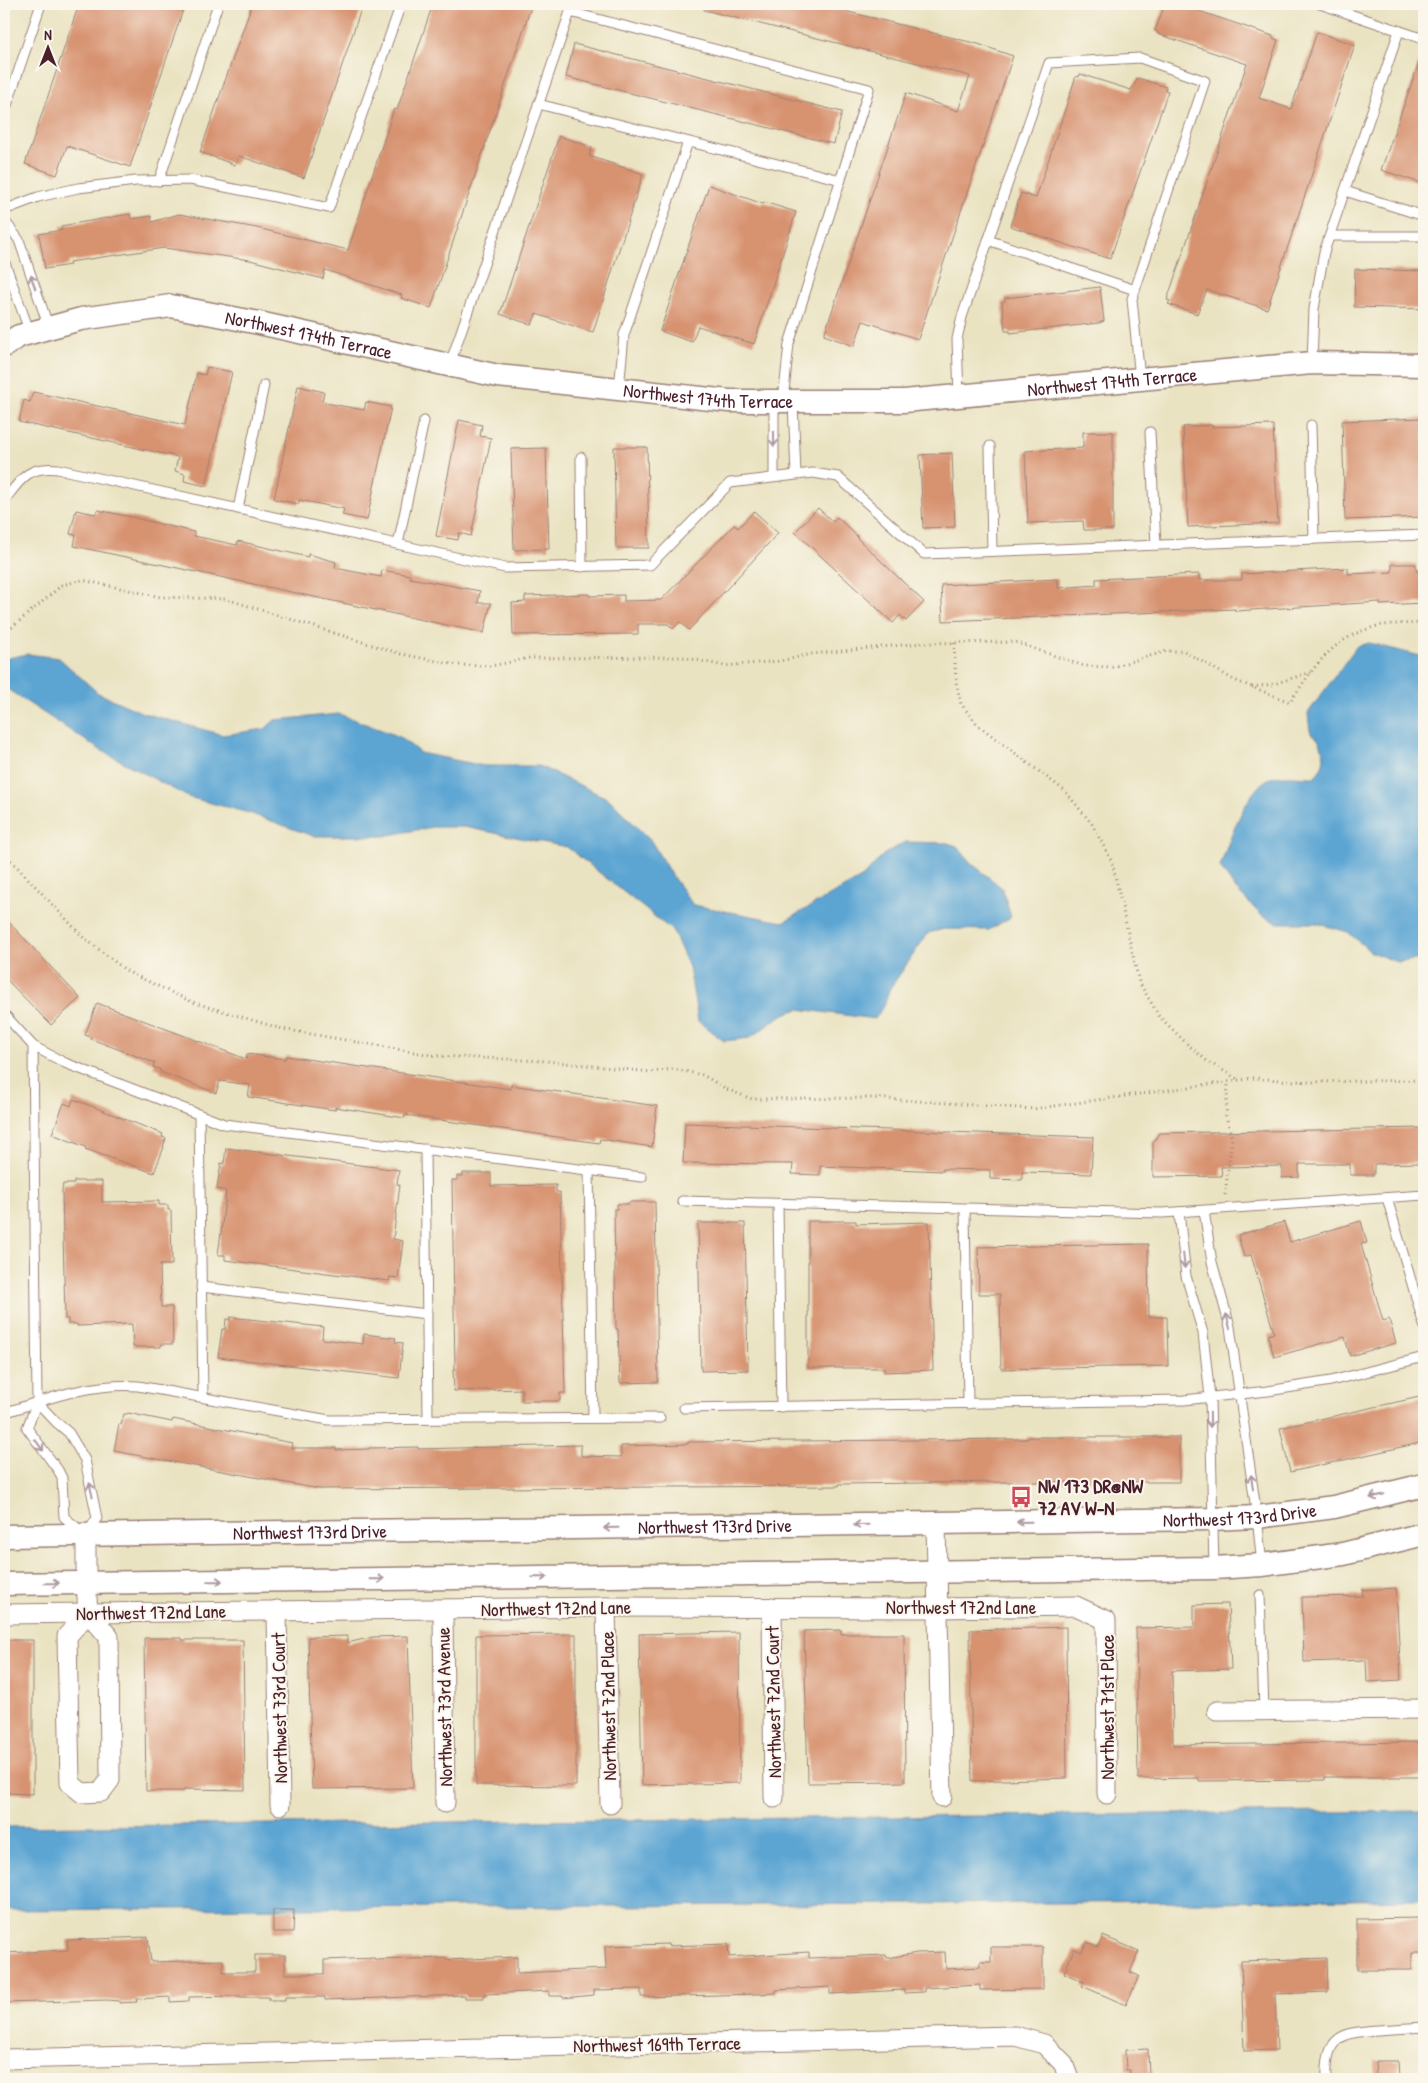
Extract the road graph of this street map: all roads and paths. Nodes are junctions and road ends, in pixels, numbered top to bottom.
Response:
1 (41, 4) edge
2 (218, 4) edge
3 (401, 4) edge
4 (1320, 4) edge
5 (1399, 31) junction
6 (1424, 39) edge
7 (7, 95) edge
8 (538, 104) junction
9 (4, 114) edge
10 (688, 142) junction
11 (841, 180) junction
12 (159, 181) junction
13 (1345, 190) junction
14 (4, 210) edge
15 (1424, 216) edge
16 (4, 220) edge
17 (1330, 236) junction
18 (1424, 236) edge
19 (988, 240) junction
20 (4, 260) edge
21 (1135, 290) junction
22 (39, 330) junction
23 (4, 346) edge
24 (1312, 363) junction
25 (1424, 364) edge
26 (449, 365) junction
27 (1140, 379) junction
28 (264, 386) dead end
29 (620, 389) junction
30 (959, 396) junction
31 (783, 402) junction
32 (424, 421) dead end
33 (1311, 425) dead end
34 (1150, 432) dead end
35 (990, 446) dead end
36 (581, 457) dead end
37 (796, 474) junction
38 (774, 476) junction
39 (4, 501) edge
40 (238, 509) junction
41 (1424, 535) edge
42 (1314, 539) junction
43 (398, 544) junction
44 (1156, 545) junction
45 (992, 551) junction
46 (582, 567) junction
47 (1424, 623) edge
48 (4, 634) edge
49 (954, 643) junction
50 (1311, 672) junction
51 (1252, 687) junction
52 (4, 853) edge
53 (4, 1014) edge
54 (33, 1046) junction
55 (1240, 1080) junction
56 (1424, 1080) edge
57 (1228, 1082) junction
58 (199, 1115) junction
59 (425, 1150) junction
60 (589, 1170) junction
61 (642, 1177) dead end
62 (1424, 1195) edge
63 (1388, 1198) junction
64 (682, 1201) dead end
65 (778, 1204) junction
66 (965, 1208) junction
67 (1222, 1210) junction
68 (1204, 1211) junction
69 (1179, 1212) junction
70 (201, 1288) junction
71 (427, 1314) junction
72 (1424, 1326) edge
73 (1424, 1357) edge
74 (1239, 1394) junction
75 (203, 1397) junction
76 (1210, 1397) junction
77 (37, 1402) junction
78 (968, 1404) junction
79 (781, 1407) junction
80 (684, 1408) dead end
81 (4, 1413) edge
82 (593, 1418) junction
83 (660, 1418) dead end
84 (428, 1419) junction
85 (1424, 1485) edge
86 (1257, 1517) junction
87 (1212, 1519) junction
88 (936, 1524) junction
89 (1424, 1534) edge
90 (86, 1535) junction
91 (4, 1536) edge
92 (1262, 1565) junction
93 (1214, 1568) junction
94 (936, 1571) junction
95 (86, 1583) junction
96 (4, 1584) edge
97 (1260, 1595) dead end
98 (772, 1606) junction
99 (606, 1607) junction
100 (938, 1608) junction
101 (277, 1610) junction
102 (443, 1610) junction
103 (88, 1613) junction
104 (4, 1614) edge
105 (1106, 1620) joint
106 (1424, 1709) edge
107 (1264, 1710) junction
108 (1217, 1711) dead end
109 (1107, 1794) dead end
110 (942, 1797) dead end
111 (774, 1798) dead end
112 (445, 1803) dead end
113 (610, 1804) dead end
114 (280, 1805) dead end
115 (1424, 2027) edge
116 (4, 2059) edge
117 (1066, 2071) edge
118 (1328, 2079) edge

1 - 7 lane
2 - 12 lane
3 - 12 lane
4 - 5 lane
5 - 6 lane
5 - 13 lane
7 - 9 lane
8 - 10 lane
8 - 11 lane
8 - 26 lane
10 - 11 lane
10 - 29 lane
11 - 31 lane
12 - 14 lane
13 - 15 lane
13 - 17 lane
22 -> 16 lane
17 - 18 lane
17 - 24 lane
19 - 21 lane
19 - 21 lane
19 - 30 lane
20 - 22 lane
21 - 27 lane
22 - 23 street, Northwest 174th Terrace
22 - 26 street, Northwest 174th Terrace
24 - 25 street, Northwest 174th Terrace
24 - 27 street, Northwest 174th Terrace
26 - 29 street, Northwest 174th Terrace
27 - 30 street, Northwest 174th Terrace
28 - 40 lane
29 - 31 street, Northwest 174th Terrace
30 - 31 street, Northwest 174th Terrace
31 - 37 lane
31 -> 38 lane
32 - 43 lane
33 - 42 lane
34 - 44 lane
35 - 45 lane
36 - 46 lane
37 - 38 lane
37 - 45 lane
38 - 46 lane
39 - 40 lane
40 - 43 lane
41 - 42 lane
42 - 44 lane
43 - 46 lane
44 - 45 lane
47 - 50 path
48 - 49 path
49 - 51 path
49 - 55 path
50 - 51 path
50 - 51 path
52 - 57 path
53 - 54 lane
54 - 58 lane
54 - 77 lane
55 - 56 path
55 - 57 path
57 - 67 path
58 - 59 lane
58 - 70 lane
59 - 60 lane
59 - 71 lane
60 - 61 lane
60 - 82 lane
62 - 63 lane
63 - 67 lane
63 - 72 lane
64 - 65 lane
65 - 66 lane
65 - 79 lane
66 - 69 lane
66 - 78 lane
67 - 68 lane
68 - 69 lane
74 -> 68 lane
69 -> 76 lane
70 - 71 lane
70 - 75 lane
71 - 84 lane
73 - 74 lane
74 - 76 lane
86 -> 74 lane
75 - 77 lane
75 - 84 lane
76 - 78 lane
76 -> 87 lane
77 - 81 lane
90 -> 77 lane
77 -> 90 lane
78 - 79 lane
79 - 80 lane
82 - 83 lane
82 - 84 lane
85 -> 86 street, Northwest 173rd Drive
86 - 87 street, Northwest 173rd Drive
86 - 92 lane
87 -> 88 street, Northwest 173rd Drive
87 - 93 lane
88 -> 90 street, Northwest 173rd Drive
88 - 94 street
89 - 92 street
90 - 91 street, Northwest 173rd Drive
90 - 95 street
92 - 93 street
93 - 94 street
95 -> 94 street
94 - 100 street
96 -> 95 street
95 - 103 street
97 - 107 lane
98 - 99 street, Northwest 172nd Lane
98 - 100 street, Northwest 172nd Lane
98 - 111 street, Northwest 72nd Court
99 - 102 street, Northwest 172nd Lane
99 - 113 street, Northwest 72nd Place
100 - 105 street, Northwest 172nd Lane
100 - 110 street
101 - 102 street, Northwest 172nd Lane
101 - 103 street, Northwest 172nd Lane
101 - 114 street, Northwest 73rd Court
102 - 112 street, Northwest 73rd Avenue
103 - 103 street
103 - 104 street, Northwest 172nd Lane
105 - 109 street, Northwest 71st Place
106 - 107 street
107 - 108 street
115 - 118 lane
116 - 117 street, Northwest 169th Terrace

